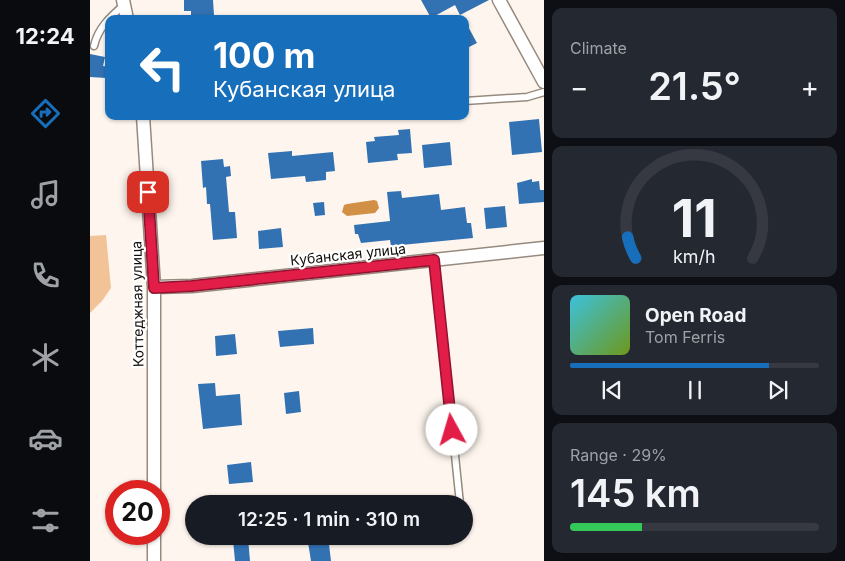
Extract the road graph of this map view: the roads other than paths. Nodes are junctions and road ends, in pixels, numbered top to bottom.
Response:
1 (499, 0) edge
2 (123, 2) edge
3 (112, 15) edge
4 (126, 15) edge
5 (105, 24) edge
6 (94, 46) dead end
7 (544, 82) edge
8 (544, 92) edge
9 (469, 101) edge
10 (143, 120) edge
11 (544, 248) edge
12 (434, 260) junction
13 (154, 288) junction
14 (154, 480) edge
15 (459, 495) edge
16 (154, 545) edge
17 (154, 561) edge

1 - 7 street
2 - 3 lane
2 - 4 street
5 - 6 lane
8 - 9 lane
10 - 13 street, Коттеджная улица
11 - 12 street, Кубанская улица
12 - 13 street, Кубанская улица
12 - 15 lane
13 - 14 street, Коттеджная улица
16 - 17 street

